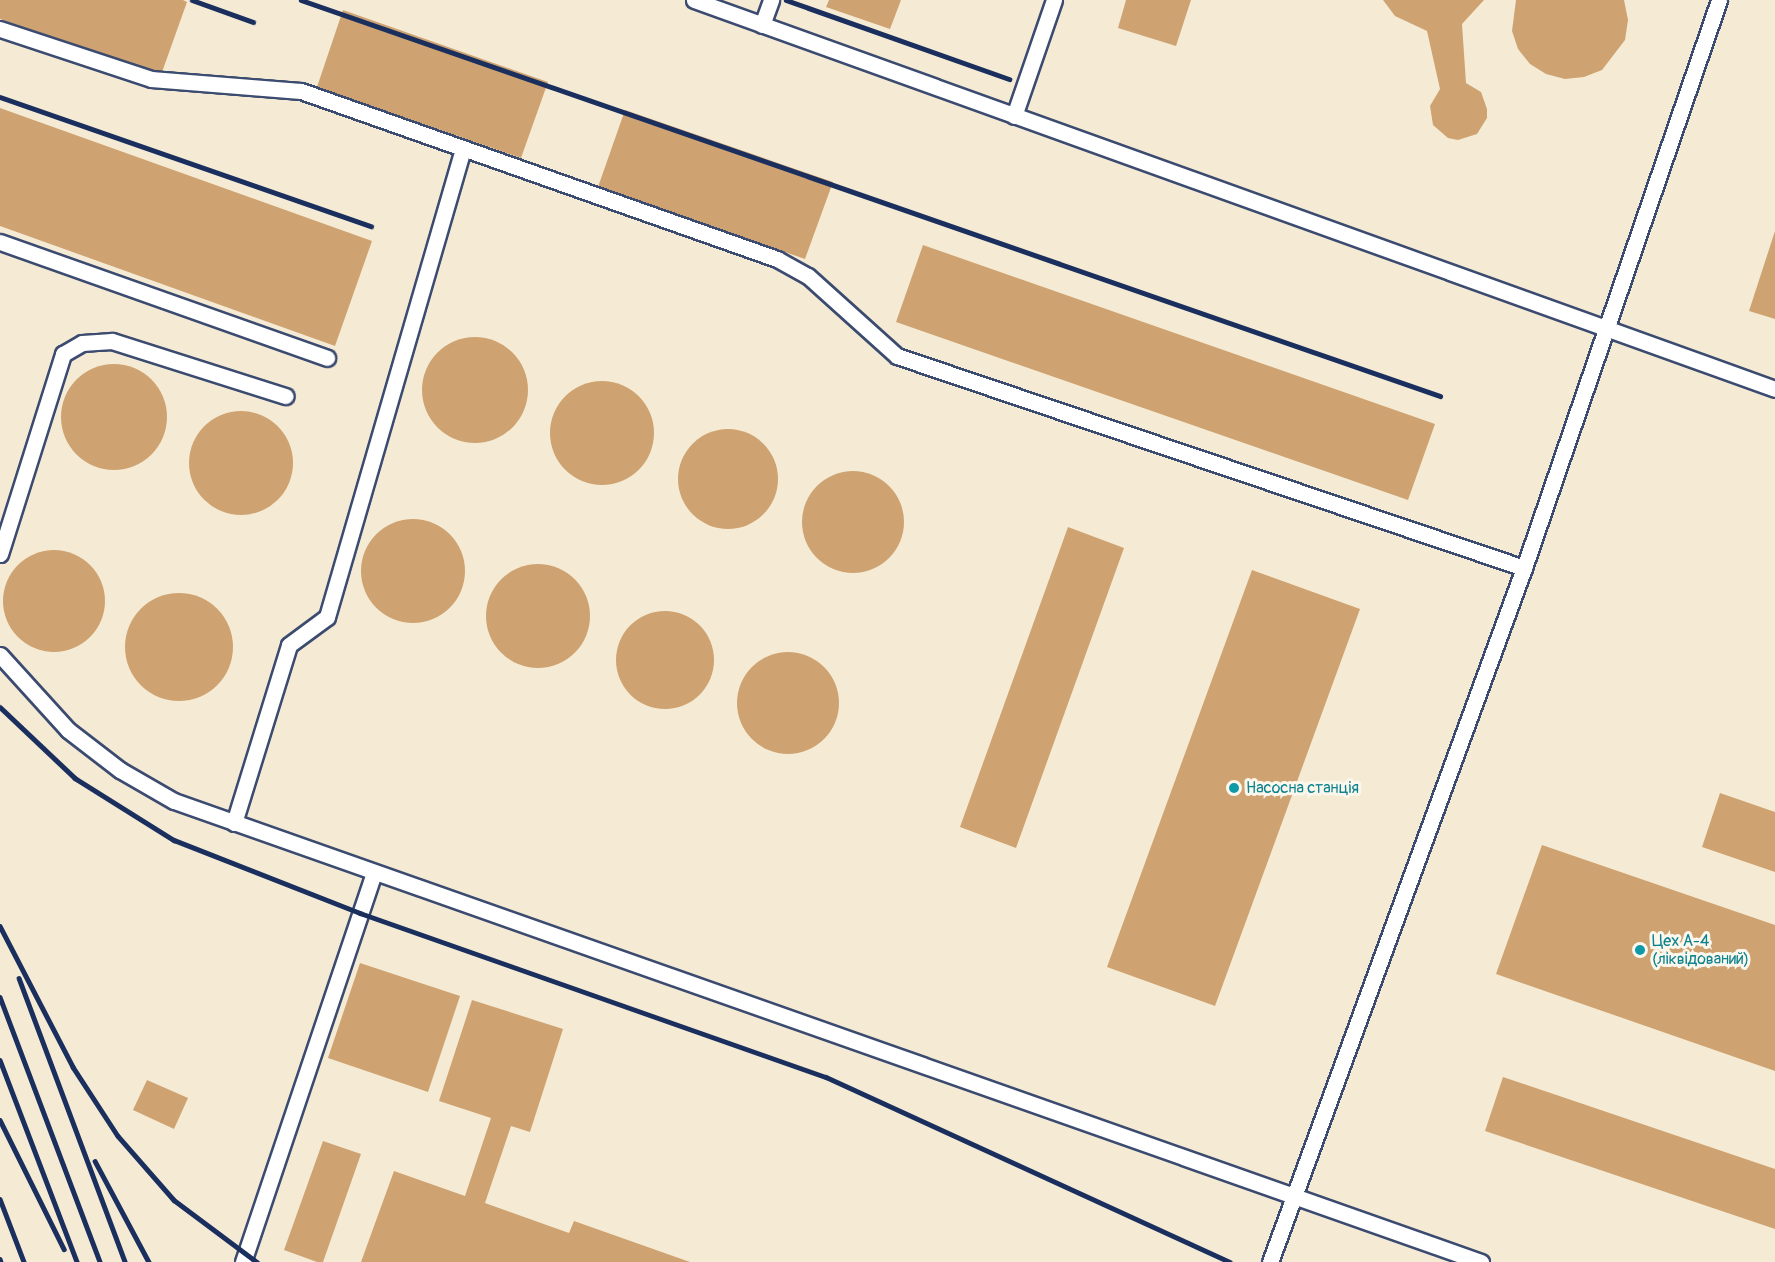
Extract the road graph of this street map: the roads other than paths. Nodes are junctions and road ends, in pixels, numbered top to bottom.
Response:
1 (694, 0) edge
2 (771, 0) edge
3 (1054, 0) edge
4 (1719, 0) edge
5 (762, 25) junction
6 (0, 29) edge
7 (1014, 116) junction
8 (463, 148) junction
9 (0, 242) edge
10 (1608, 331) junction
11 (327, 358) dead end
12 (1775, 389) edge
13 (285, 396) dead end
14 (0, 554) edge
15 (1524, 568) junction
16 (0, 655) edge
17 (234, 823) junction
18 (374, 873) junction
19 (1295, 1196) junction
20 (243, 1262) edge
21 (1270, 1262) edge
22 (1481, 1262) edge

1 - 5 lane
2 - 5 lane
3 - 7 lane
4 - 10 lane
5 - 7 lane
6 - 8 lane
7 - 10 lane
8 - 15 lane
8 - 17 lane
9 - 11 lane
10 - 12 lane
10 - 15 lane
13 - 14 lane
15 - 19 lane
16 - 17 lane
17 - 18 lane
18 - 19 lane
18 - 20 lane
19 - 21 lane
19 - 22 lane

